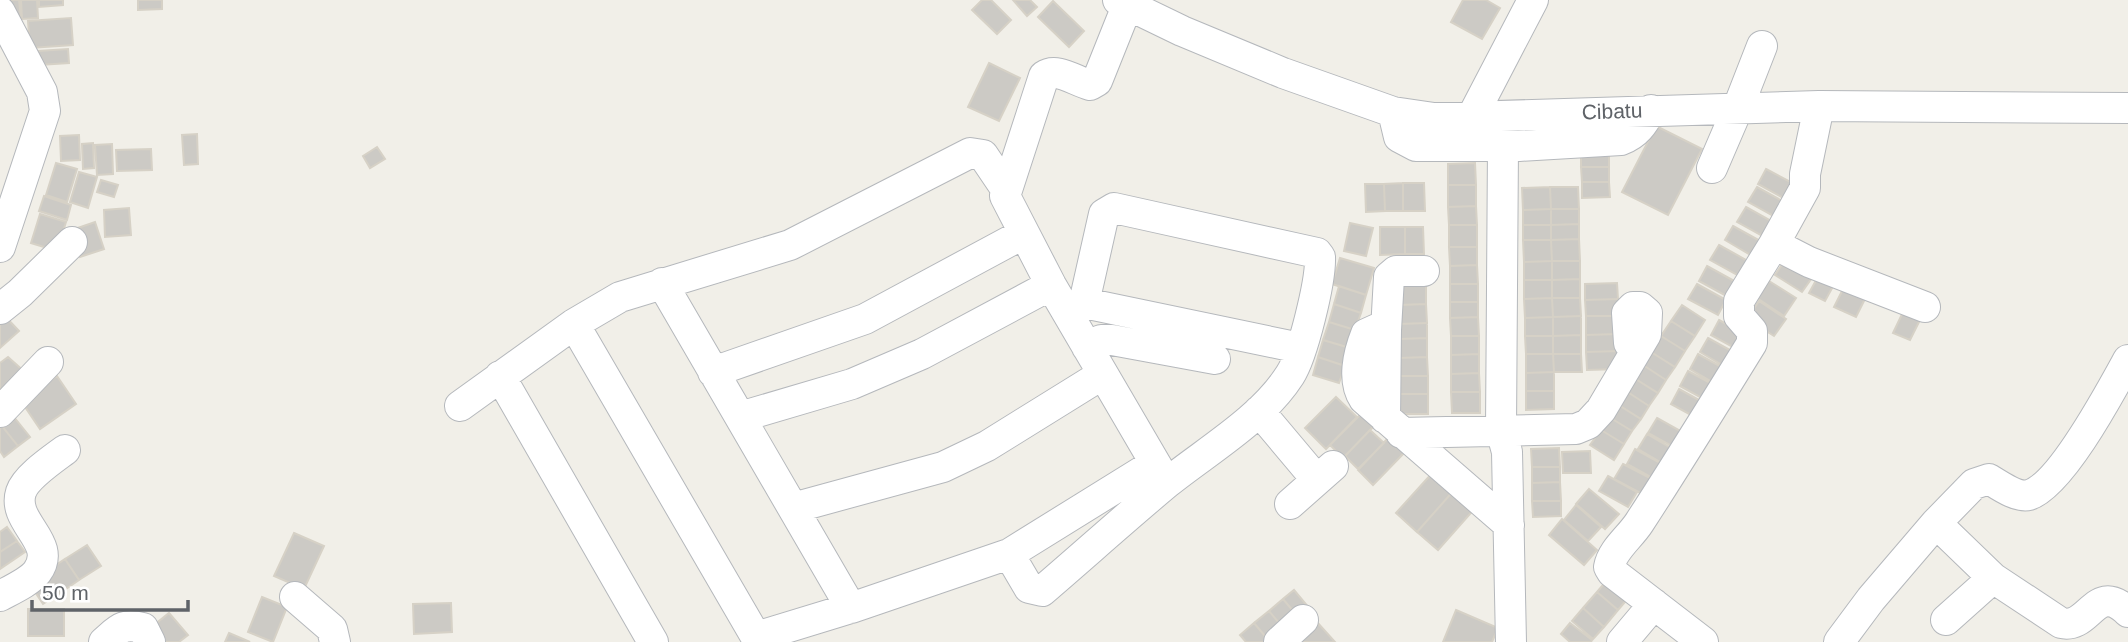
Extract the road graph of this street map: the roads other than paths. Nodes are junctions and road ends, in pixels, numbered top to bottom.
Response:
1 (1533, 0) edge
2 (1123, 3) edge
3 (0, 12) edge
4 (1762, 46) dead end
5 (1819, 106) junction
6 (2128, 108) edge
7 (1651, 110) junction
8 (1737, 110) junction
9 (1393, 112) junction
10 (1472, 117) junction
11 (1511, 146) junction
12 (1712, 167) dead end
13 (1006, 189) junction
14 (1023, 234) junction
15 (72, 242) dead end
16 (1774, 244) junction
17 (0, 247) edge
18 (1424, 271) dead end
19 (662, 283) junction
20 (1051, 285) junction
21 (1925, 307) dead end
22 (1076, 308) junction
23 (0, 309) edge
24 (574, 324) junction
25 (1087, 347) junction
26 (1300, 348) junction
27 (1635, 352) dead end
28 (1215, 359) dead end
29 (2128, 360) edge
30 (48, 362) dead end
31 (713, 372) junction
32 (1102, 374) junction
33 (500, 376) junction
34 (460, 406) dead end
35 (1259, 411) junction
36 (0, 412) edge
37 (740, 417) junction
38 (1393, 425) junction
39 (1508, 438) junction
40 (65, 450) dead end
41 (1161, 474) junction
42 (1290, 504) dead end
43 (793, 508) junction
44 (1936, 523) junction
45 (1509, 526) junction
46 (1009, 554) junction
47 (1993, 578) junction
48 (0, 596) edge
49 (295, 597) dead end
50 (1654, 604) junction
51 (851, 608) junction
52 (2128, 612) edge
53 (1303, 620) dead end
54 (1946, 620) dead end
55 (104, 642) edge
56 (150, 642) edge
57 (335, 642) edge
58 (653, 642) edge
59 (1279, 642) edge
60 (1511, 642) edge
61 (1622, 642) edge
62 (1703, 642) edge
63 (1839, 642) edge

1 - 10 street
2 - 9 street, Cibatu
2 - 13 street
3 - 17 street
4 - 8 street
5 - 6 street, Cibatu
5 - 8 street, Cibatu
5 - 16 street
7 - 8 street, Cibatu
7 - 10 street, Cibatu
7 - 11 street
8 - 12 street
9 - 10 street, Cibatu
9 - 11 street
11 - 39 street
13 - 14 street
13 - 19 street
14 - 20 street
14 - 31 street
15 - 23 street
16 - 21 street
16 - 50 street
18 - 38 street
19 - 24 street
19 - 31 street
20 - 22 street
20 - 37 street
22 - 25 street
22 - 26 street
22 - 26 street
24 - 33 street
24 - 51 street
25 - 28 street
25 - 32 street
26 - 35 street
27 - 39 street
29 - 44 street
30 - 36 street
31 - 37 street
32 - 41 street
32 - 43 street
33 - 34 street
33 - 58 street
35 - 41 street
35 - 42 street
37 - 43 street
38 - 39 street
38 - 45 street
39 - 45 street
40 - 48 street
41 - 46 street
41 - 46 street
43 - 51 street
44 - 47 street
44 - 63 street
45 - 60 street
46 - 51 street
47 - 52 street
47 - 54 street
49 - 57 street
50 - 61 street
50 - 62 street
53 - 59 street
55 - 56 street

